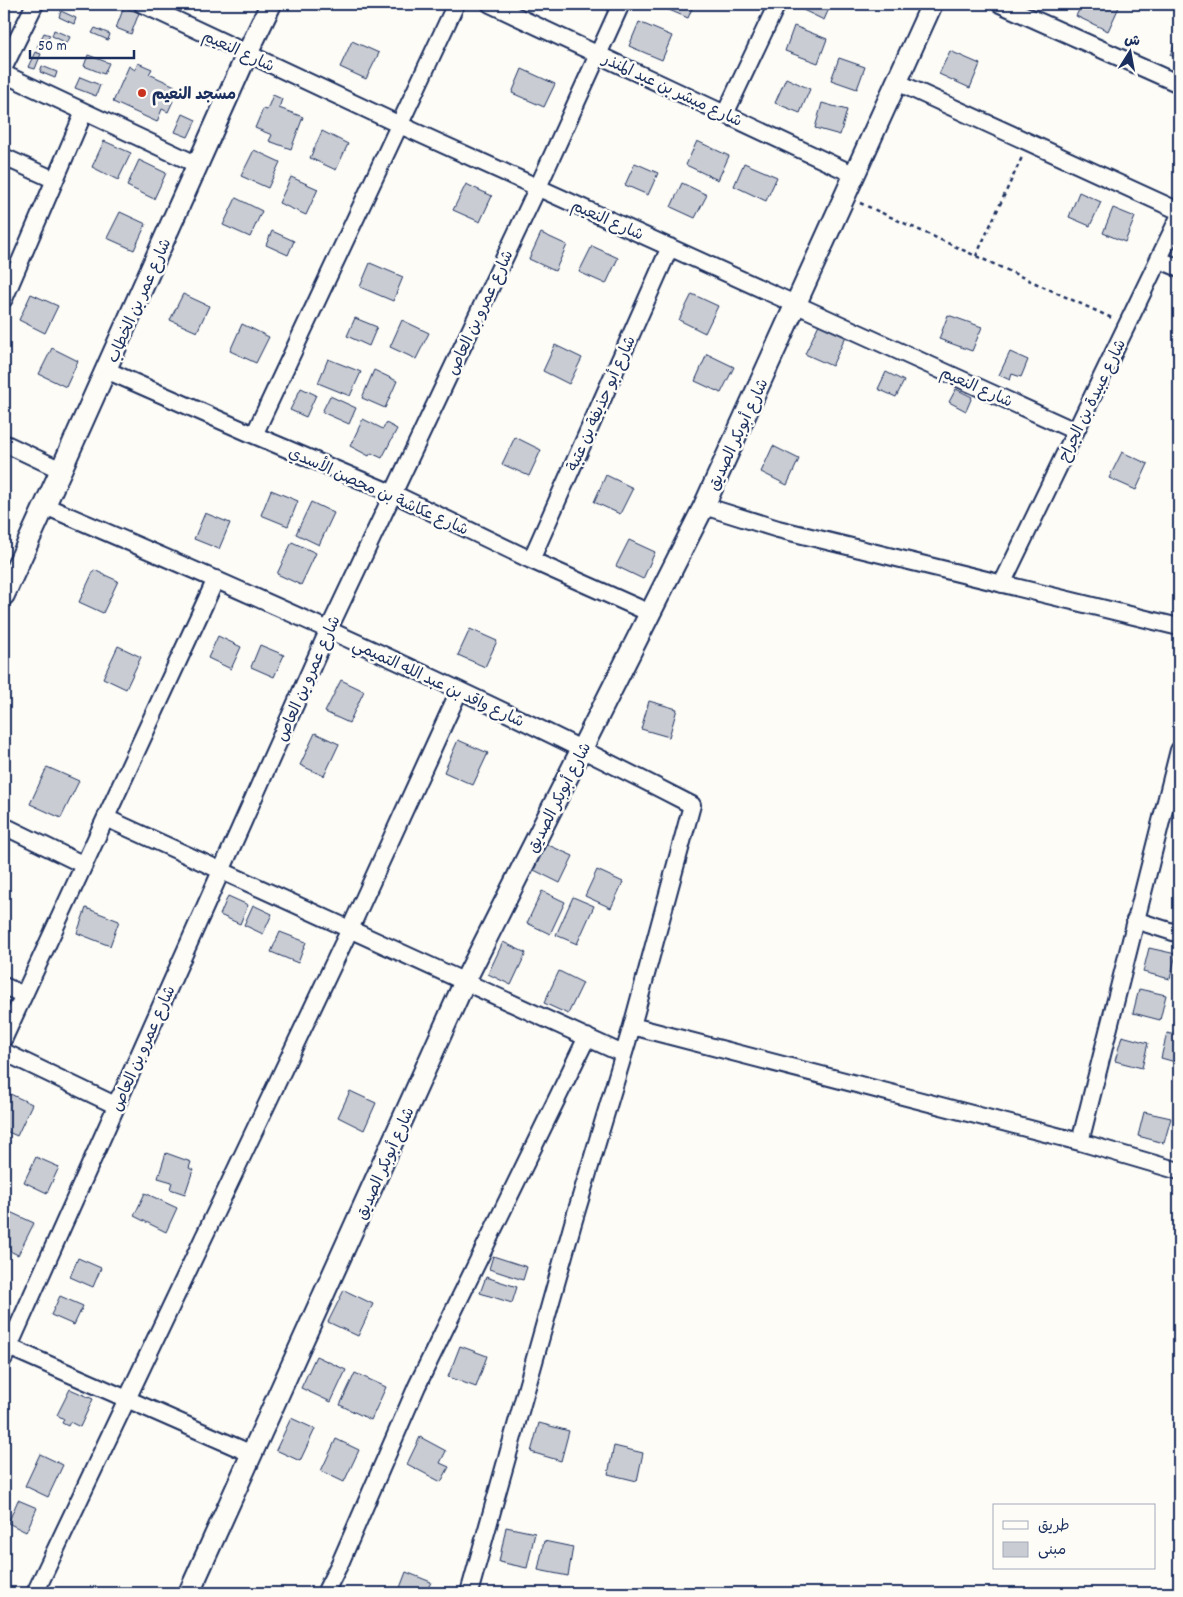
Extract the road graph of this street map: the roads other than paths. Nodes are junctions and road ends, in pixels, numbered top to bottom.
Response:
1 (35, 4) edge
2 (142, 4) edge
3 (271, 4) edge
4 (456, 4) edge
5 (490, 4) edge
6 (621, 4) edge
7 (777, 4) edge
8 (932, 4) edge
9 (1000, 4) edge
10 (246, 54) junction
11 (598, 54) junction
12 (4, 67) edge
13 (4, 74) edge
14 (897, 82) junction
15 (1179, 84) edge
16 (84, 112) junction
17 (725, 114) junction
18 (400, 124) junction
19 (4, 157) edge
20 (198, 165) junction
21 (855, 175) junction
22 (55, 180) junction
23 (538, 187) junction
24 (1179, 211) edge
25 (1179, 217) edge
26 (670, 247) junction
27 (1160, 260) junction
28 (1179, 268) edge
29 (4, 299) edge
30 (796, 304) junction
31 (106, 370) junction
32 (1075, 431) junction
33 (254, 436) junction
34 (4, 443) edge
35 (61, 470) junction
36 (394, 494) junction
37 (45, 506) junction
38 (704, 506) junction
39 (530, 560) junction
40 (216, 579) junction
41 (1002, 584) junction
42 (4, 591) edge
43 (650, 613) junction
44 (1179, 627) edge
45 (328, 631) junction
46 (459, 691) junction
47 (582, 748) junction
48 (1179, 750) edge
49 (1179, 799) edge
50 (106, 818) junction
51 (4, 826) edge
52 (84, 865) junction
53 (221, 870) junction
54 (1136, 920) junction
55 (350, 929) junction
56 (1179, 934) edge
57 (465, 981) junction
58 (4, 986) edge
59 (24, 995) junction
60 (632, 1026) junction
61 (587, 1037) junction
62 (4, 1038) edge
63 (4, 1052) edge
64 (623, 1054) junction
65 (1080, 1142) junction
66 (1179, 1171) edge
67 (5, 1350) edge
68 (128, 1399) junction
69 (252, 1454) junction
70 (35, 1593) edge
71 (189, 1593) edge
72 (325, 1593) edge
73 (469, 1593) edge

1 - 12 street
2 - 10 street, شارع النعيم
3 - 10 street, شارع عمر بن الخطاب
4 - 18 street
5 - 11 street, شارع مبشر بن عبد المنذر
6 - 11 street, شارع عمرو بن العاص
7 - 17 street
8 - 14 street, شارع أبوبكر الصديق
9 - 15 street
10 - 18 street, شارع النعيم
10 - 20 street, شارع عمر بن الخطاب
11 - 17 street, شارع مبشر بن عبد المنذر
11 - 23 street, شارع عمرو بن العاص
13 - 16 street
14 - 21 street, شارع أبوبكر الصديق
14 - 24 street
16 - 20 street
16 - 22 street
17 - 21 street, شارع مبشر بن عبد المنذر
18 - 23 street, شارع النعيم
18 - 33 street
19 - 22 street
20 - 31 street, شارع عمر بن الخطاب
21 - 30 street, شارع أبوبكر الصديق
22 - 29 street
23 - 26 street, شارع النعيم
23 - 36 street, شارع عمرو بن العاص
25 - 27 street, شارع عبيدة بن الجراح
26 - 30 street, شارع النعيم
26 - 39 street, شارع أبو حذيفة بن عتبة
27 - 28 street
27 - 32 street, شارع عبيدة بن الجراح
30 - 32 street, شارع النعيم
30 - 38 street, شارع أبوبكر الصديق
31 - 33 street, شارع عكاشة بن محصن الأسدي
31 - 35 street, شارع عمر بن الخطاب
32 - 41 street, شارع عبيدة بن الجراح
33 - 36 street, شارع عكاشة بن محصن الأسدي
34 - 35 street
35 - 37 street, شارع عمر بن الخطاب
36 - 39 street, شارع عكاشة بن محصن الأسدي
36 - 45 street, شارع عمرو بن العاص
37 - 40 street, شارع واقد بن عبد الله التميمي
37 - 42 street, شارع عمر بن الخطاب
38 - 41 street
38 - 43 street, شارع أبوبكر الصديق
39 - 43 street, شارع عكاشة بن محصن الأسدي
40 - 45 street, شارع واقد بن عبد الله التميمي
40 - 50 street
41 - 44 street
43 - 47 street, شارع أبوبكر الصديق
45 - 46 street, شارع واقد بن عبد الله التميمي
45 - 53 street, شارع عمرو بن العاص
46 - 47 street, شارع واقد بن عبد الله التميمي
46 - 55 street
47 - 57 street, شارع أبوبكر الصديق
47 - 60 street, شارع واقد بن عبد الله التميمي
48 - 49 street
48 - 54 street
50 - 52 street
50 - 53 street
51 - 52 street
52 - 59 street
53 - 55 street
53 - 63 street
53 - 67 street, شارع عمرو بن العاص
54 - 56 street
54 - 65 street
55 - 57 street
55 - 68 street
57 - 61 street
57 - 69 street, شارع أبوبكر الصديق
58 - 59 street
59 - 62 street
60 - 64 street
60 - 65 street
61 - 64 street
61 - 72 street
64 - 73 street
65 - 66 street
67 - 68 street
68 - 69 street
68 - 70 street
69 - 71 street, شارع أبوبكر الصديق

